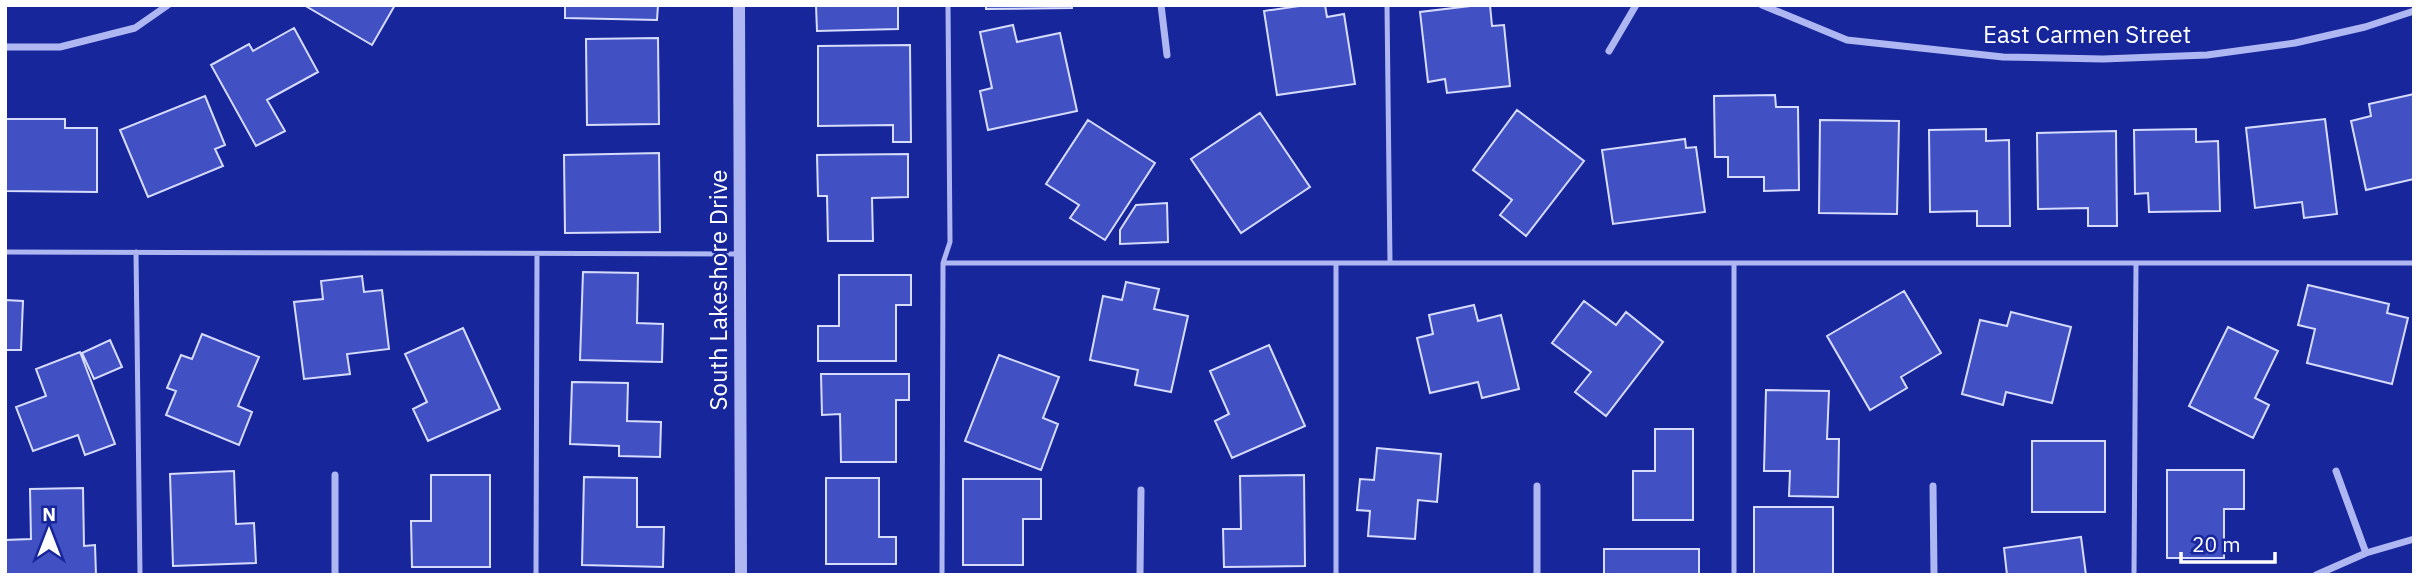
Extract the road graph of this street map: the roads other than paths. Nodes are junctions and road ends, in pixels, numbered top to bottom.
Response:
1 (168, 5) edge
2 (739, 5) edge
3 (948, 5) edge
4 (1161, 5) edge
5 (1387, 5) edge
6 (1636, 5) edge
7 (1762, 5) edge
8 (2414, 11) edge
9 (5, 47) edge
10 (1609, 51) dead end
11 (1167, 55) dead end
12 (5, 252) edge
13 (136, 252) junction
14 (537, 254) junction
15 (740, 254) junction
16 (943, 262) junction
17 (1336, 262) junction
18 (1390, 263) junction
19 (1734, 263) junction
20 (2136, 263) junction
21 (2414, 263) edge
22 (2336, 471) dead end
23 (335, 475) dead end
24 (1537, 486) dead end
25 (1933, 486) dead end
26 (1141, 490) dead end
27 (2414, 539) edge
28 (2366, 553) junction
29 (140, 575) edge
30 (335, 575) edge
31 (536, 575) edge
32 (741, 575) edge
33 (942, 575) edge
34 (1140, 575) edge
35 (1336, 575) edge
36 (1537, 575) edge
37 (1734, 575) edge
38 (1934, 575) edge
39 (2134, 575) edge
40 (2316, 575) edge

1 - 9 street
2 - 15 street, South Lakeshore Drive
3 - 16 lane
4 - 11 street
5 - 18 lane
6 - 10 street
7 - 8 street, East Carmen Street
12 - 13 lane
13 - 14 lane
13 - 29 lane
14 - 15 lane
14 - 31 lane
15 - 32 street, South Lakeshore Drive
16 - 17 lane
16 - 33 lane
17 - 18 lane
17 - 35 lane
18 - 19 lane
19 - 20 lane
19 - 37 lane
20 - 21 lane
20 - 39 lane
22 - 28 street
23 - 30 street
24 - 36 street
25 - 38 street
26 - 34 street
27 - 28 street
28 - 40 street

